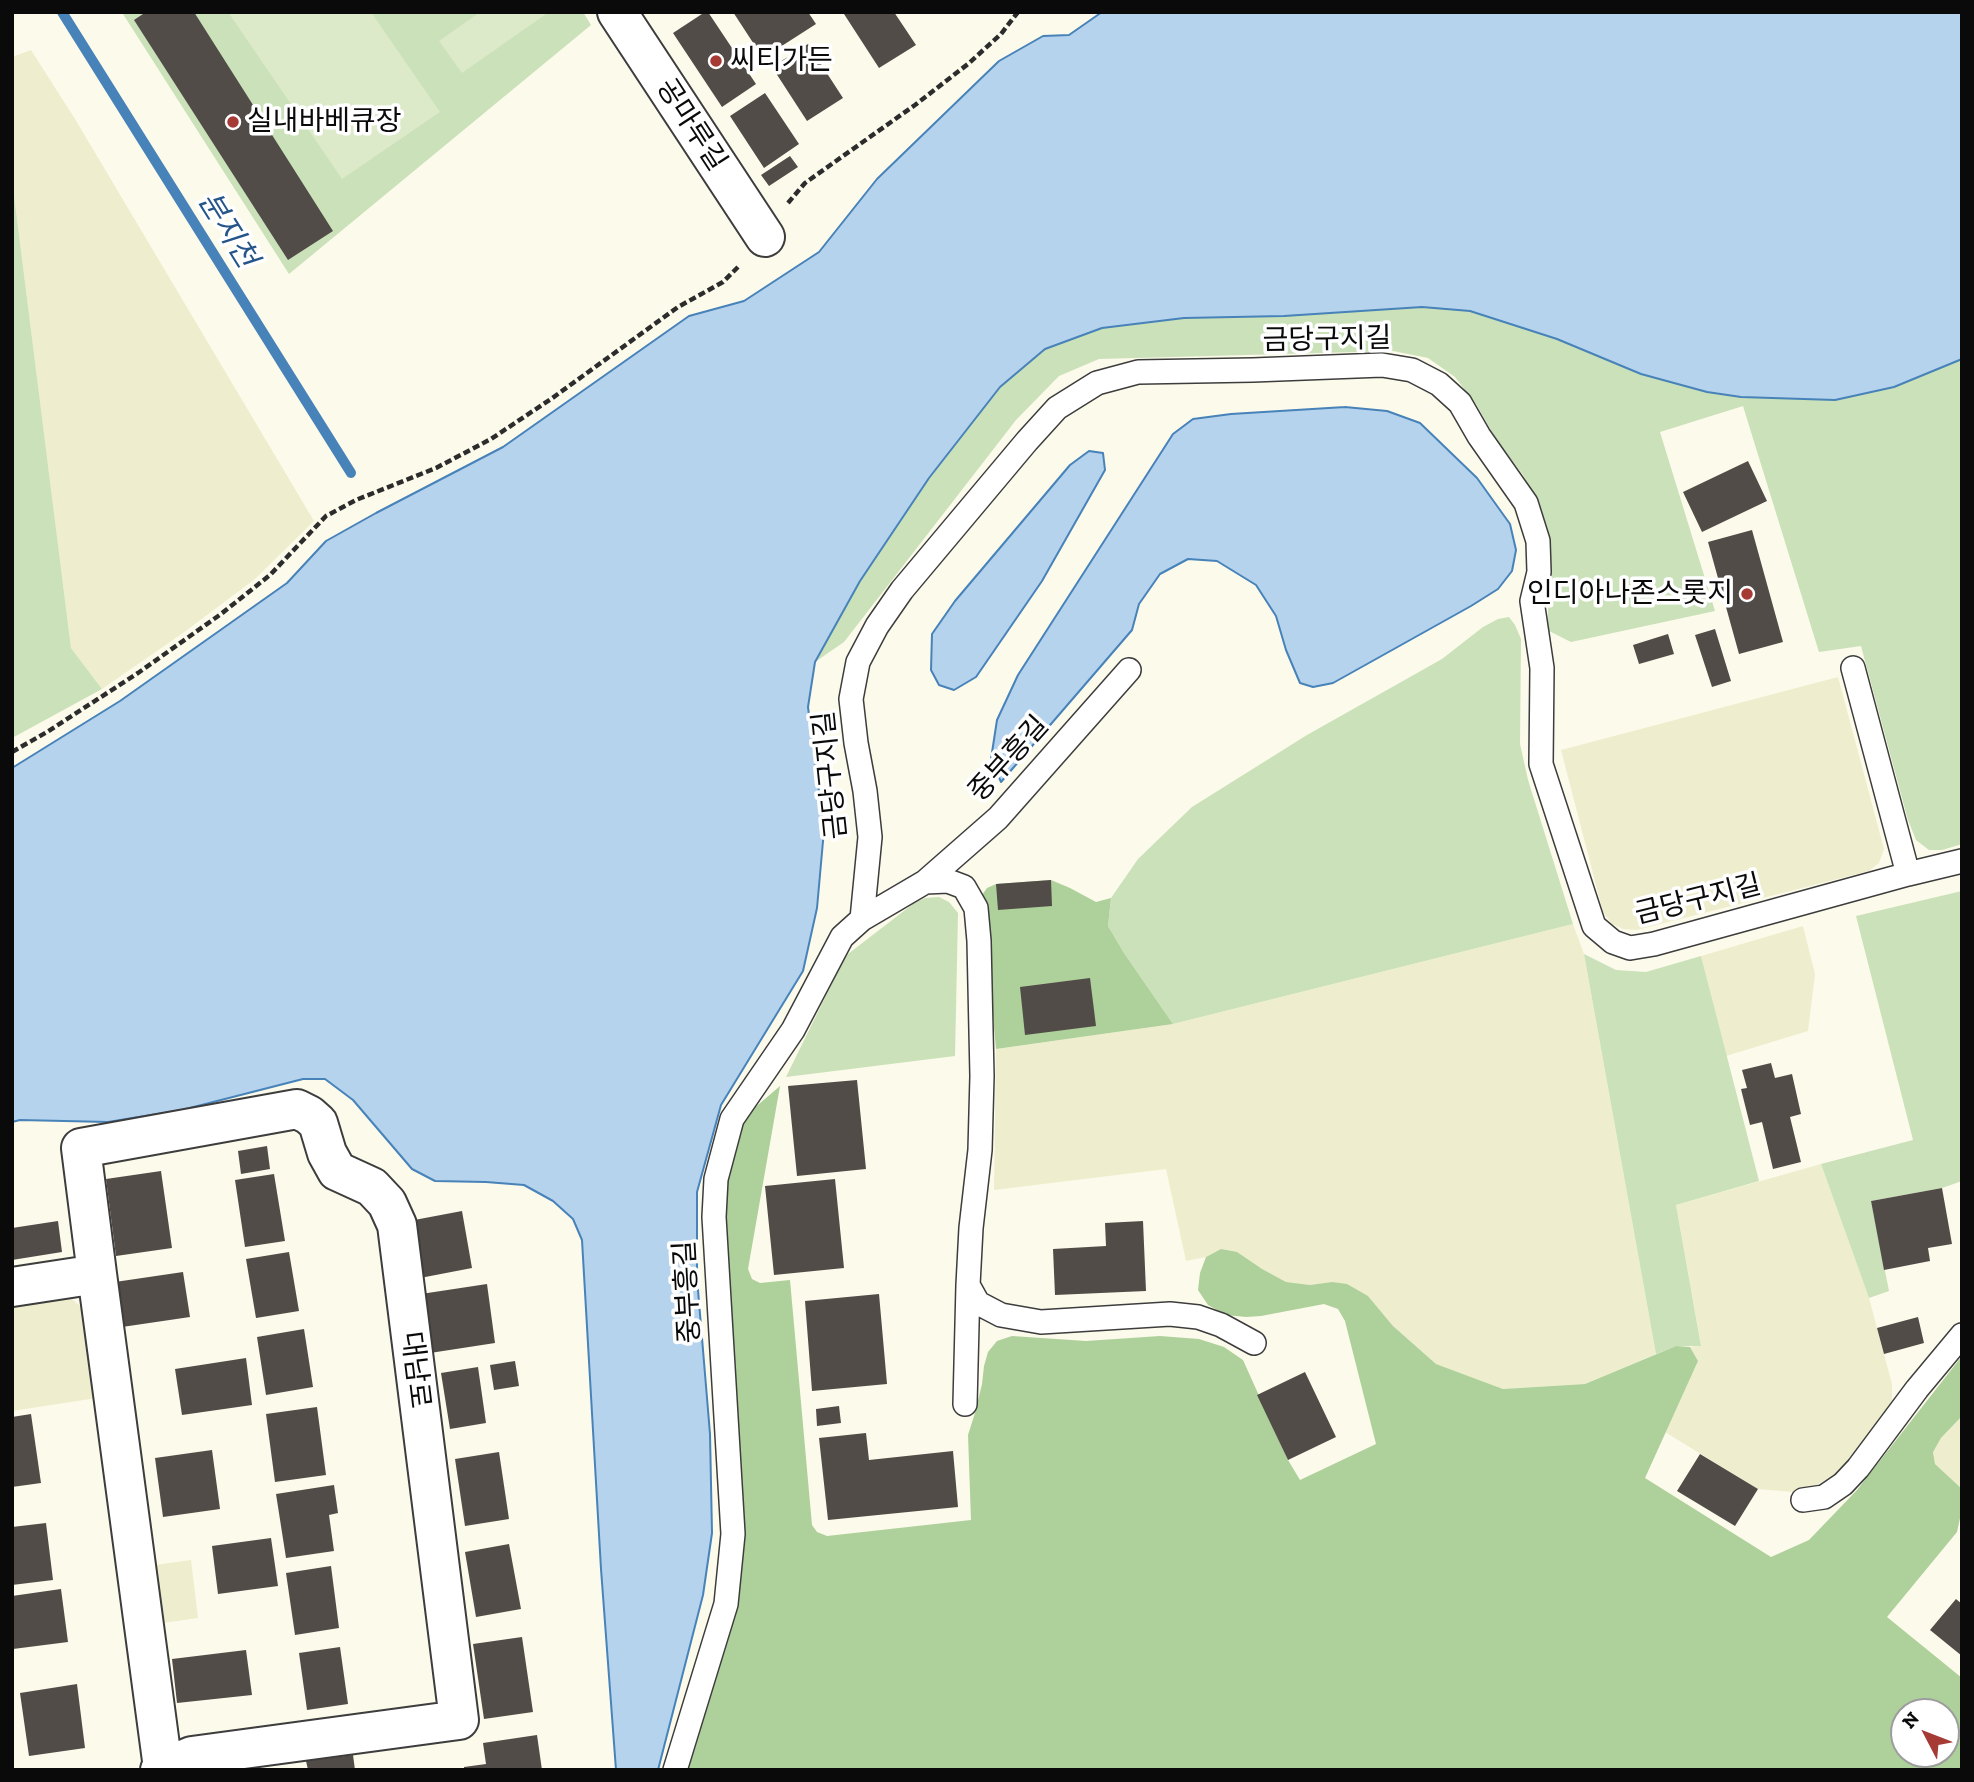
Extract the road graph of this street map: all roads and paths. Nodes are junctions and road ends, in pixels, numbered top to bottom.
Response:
1 (617, 12) edge
2 (1018, 12) edge
3 (765, 237) junction
4 (1853, 668) dead end
5 (1129, 670) dead end
6 (12, 752) edge
7 (1962, 862) edge
8 (1908, 874) junction
9 (925, 882) junction
10 (862, 919) junction
11 (97, 1274) junction
12 (968, 1285) junction
13 (12, 1287) edge
14 (1962, 1335) edge
15 (1254, 1343) dead end
16 (965, 1404) dead end
17 (1803, 1500) dead end
18 (162, 1769) edge
19 (675, 1770) edge

1 - 3 street, 공마루길
2 - 3 path
3 - 6 path
4 - 8 lane
5 - 9 lane, 중부흥길
7 - 8 lane, 금당구지길
8 - 10 lane, 금당구지길
9 - 10 lane, 중부흥길
9 - 12 lane
10 - 19 lane, 중부흥길
11 - 13 street
11 - 18 street, 대남로
11 - 18 street, 대남로
12 - 15 lane
12 - 16 lane
14 - 17 lane

